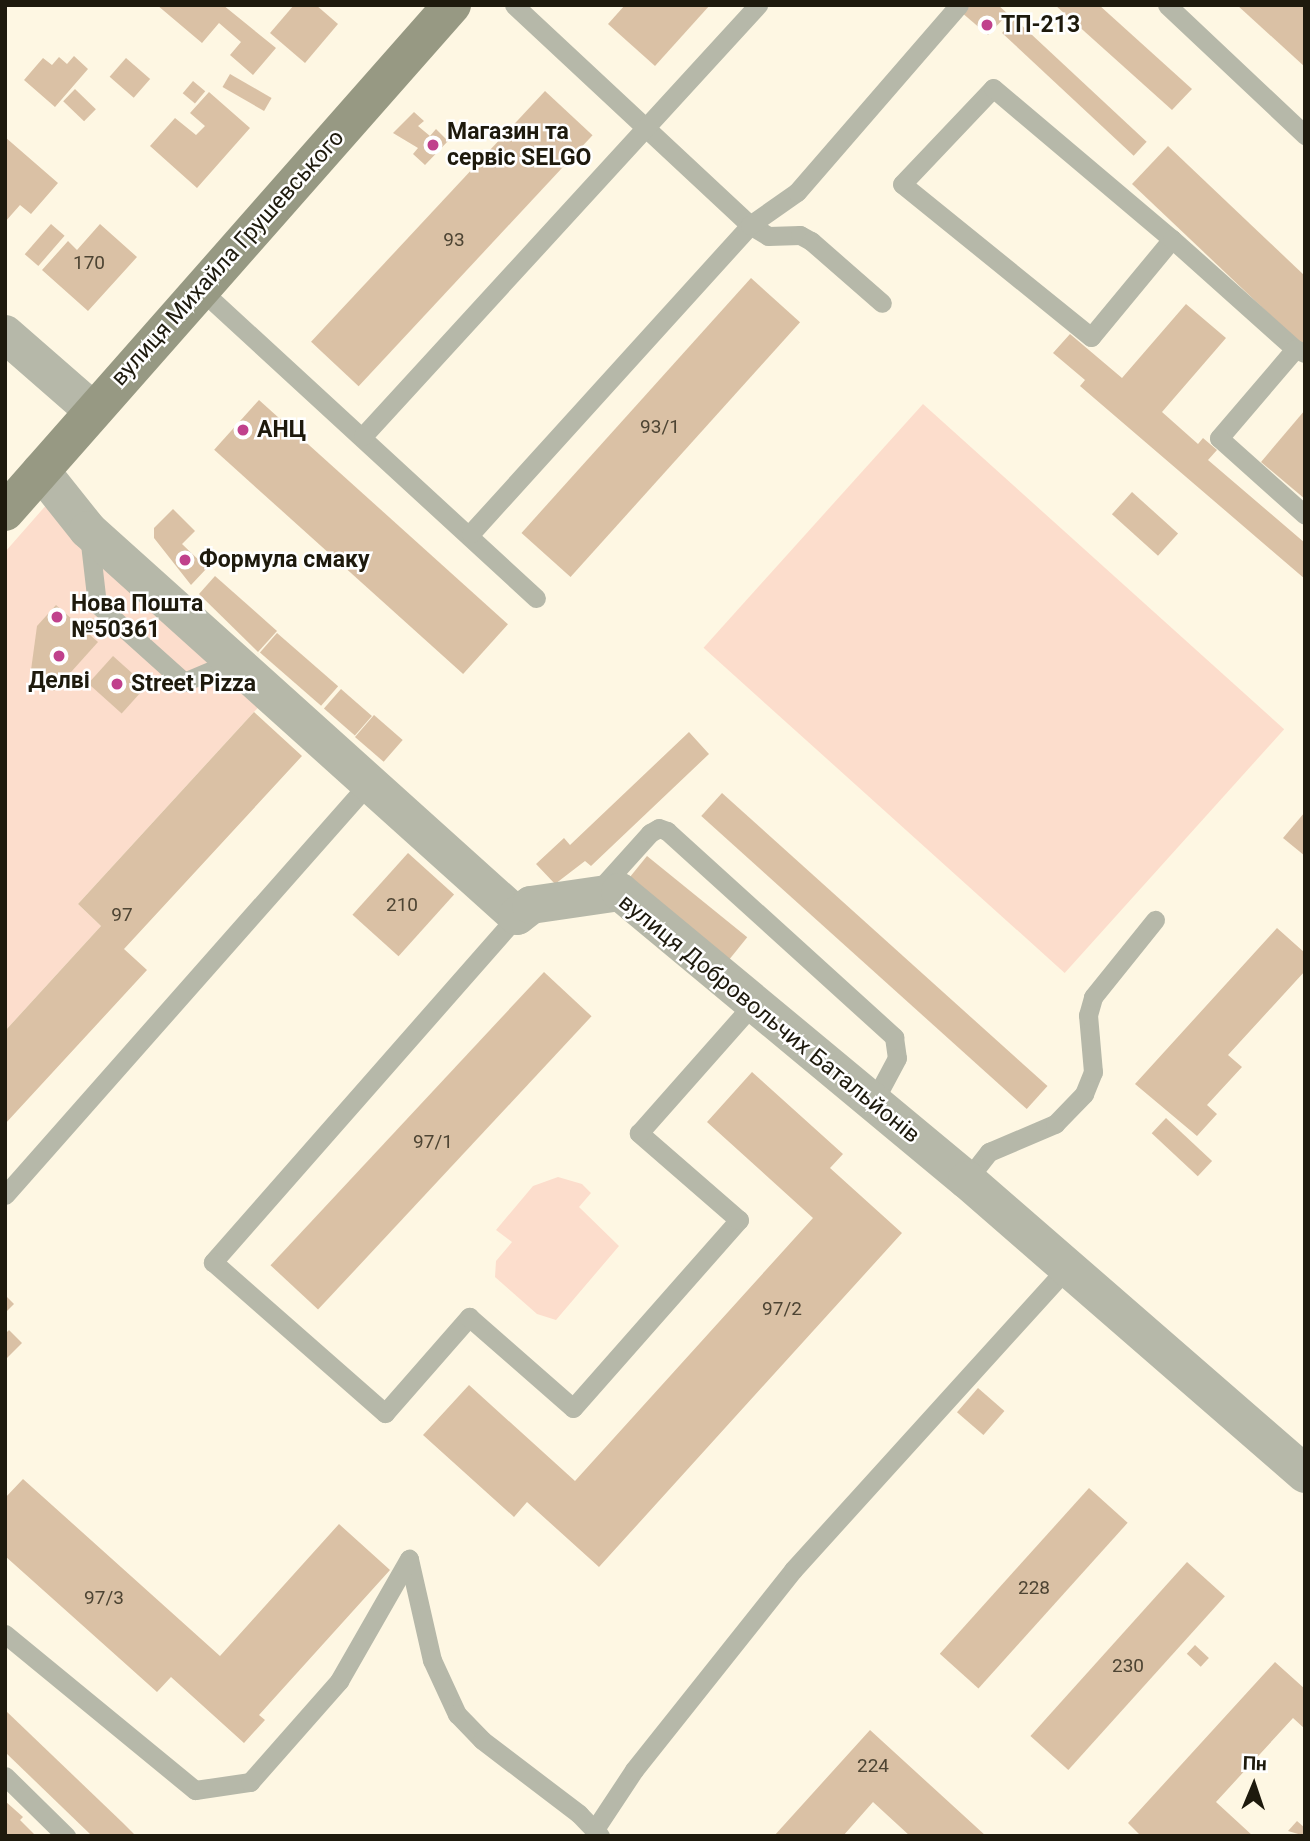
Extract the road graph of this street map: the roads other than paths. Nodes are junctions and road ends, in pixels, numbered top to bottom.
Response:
1 (452, 5) edge
2 (514, 5) edge
3 (758, 5) edge
4 (959, 5) edge
5 (1167, 5) edge
6 (646, 129) junction
7 (1305, 135) edge
8 (750, 225) junction
9 (1172, 239) junction
10 (201, 290) junction
11 (882, 303) dead end
12 (5, 334) edge
13 (1300, 351) edge
14 (92, 411) junction
15 (363, 436) junction
16 (41, 471) junction
17 (5, 512) edge
18 (1305, 515) edge
19 (471, 533) junction
20 (536, 598) dead end
21 (369, 783) junction
22 (595, 894) junction
23 (517, 916) junction
24 (1155, 920) dead end
25 (755, 1002) junction
26 (873, 1103) junction
27 (967, 1180) junction
28 (5, 1195) edge
29 (1067, 1268) junction
30 (1305, 1474) edge
31 (5, 1634) edge
32 (5, 1776) edge
33 (598, 1833) edge
34 (66, 1836) edge

1 - 10 main road, вулиця Михайла Грушевського
2 - 6 lane
3 - 6 lane
4 - 8 lane
5 - 7 lane
6 - 8 lane
6 - 15 lane
8 - 11 lane
8 - 19 lane
9 - 9 lane
9 - 13 lane
10 - 14 main road, вулиця Михайла Грушевського
10 - 15 lane
12 - 14 street
13 - 18 lane
14 - 16 main road, вулиця Михайла Грушевського
15 - 19 lane
16 - 17 main road, вулиця Михайла Грушевського
16 - 21 street
19 - 20 lane
21 - 23 street
21 - 28 lane
22 - 23 street, вулиця Добровольчих Батальйонів
22 - 25 street, вулиця Добровольчих Батальйонів
22 - 26 lane
23 - 25 lane
24 - 27 lane
25 - 26 street, вулиця Добровольчих Батальйонів
26 - 27 street, вулиця Добровольчих Батальйонів
27 - 29 street, вулиця Добровольчих Батальйонів
29 - 30 street, вулиця Добровольчих Батальйонів
29 - 33 lane
31 - 33 lane
32 - 34 lane

